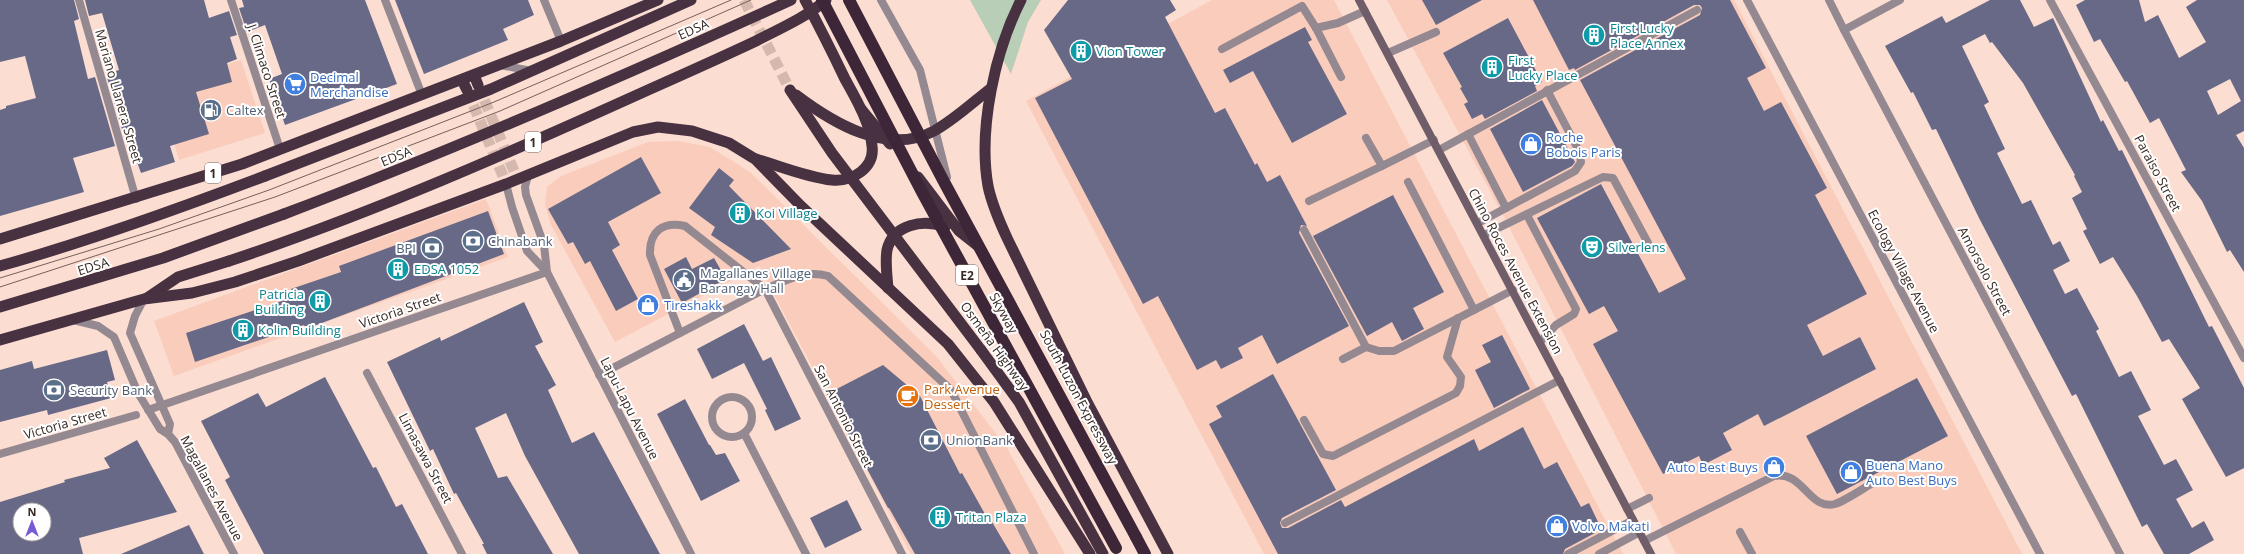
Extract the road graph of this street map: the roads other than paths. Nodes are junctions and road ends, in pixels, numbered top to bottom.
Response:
1 (79, 0) edge
2 (231, 0) edge
3 (385, 0) edge
4 (544, 0) edge
5 (658, 0) edge
6 (691, 0) edge
7 (791, 0) edge
8 (805, 0) edge
9 (822, 0) edge
10 (826, 0) edge
11 (849, 0) edge
12 (881, 0) edge
13 (1021, 0) edge
14 (1359, 0) edge
15 (1746, 0) edge
16 (1829, 0) edge
17 (1900, 0) edge
18 (2050, 0) edge
19 (1301, 3) edge
20 (1697, 10) dead end
21 (1365, 11) junction
22 (630, 12) junction
23 (1316, 28) junction
24 (1844, 30) junction
25 (1436, 32) dead end
26 (561, 41) junction
27 (1222, 49) dead end
28 (1388, 53) junction
29 (500, 65) junction
30 (1341, 76) dead end
31 (462, 80) junction
32 (990, 88) junction
33 (467, 90) tunnel mouth
34 (1547, 90) junction
35 (422, 95) junction
36 (860, 109) junction
37 (1471, 132) junction
38 (1366, 138) dead end
39 (1434, 140) junction
40 (280, 149) junction
41 (1439, 150) junction
42 (755, 159) junction
43 (1382, 166) junction
44 (528, 175) junction
45 (947, 177) dead end
46 (504, 180) junction
47 (1408, 182) dead end
48 (136, 198) junction
49 (1309, 201) dead end
50 (1506, 208) junction
51 (1527, 215) junction
52 (1478, 223) junction
53 (1304, 230) dead end
54 (959, 232) junction
55 (1484, 235) junction
56 (0, 240) edge
57 (1648, 243) dead end
58 (0, 266) edge
59 (547, 272) junction
60 (888, 288) junction
61 (764, 289) junction
62 (1513, 290) junction
63 (144, 299) junction
64 (0, 307) edge
65 (1474, 310) junction
66 (1458, 318) junction
67 (73, 320) junction
68 (680, 333) junction
69 (0, 340) edge
70 (1540, 342) junction
71 (1366, 346) junction
72 (1343, 358) dead end
73 (2244, 358) edge
74 (367, 373) dead end
75 (599, 375) junction
76 (1560, 380) junction
77 (162, 405) junction
78 (148, 410) junction
79 (136, 415) dead end
80 (1304, 420) dead end
81 (744, 433) junction
82 (168, 434) junction
83 (0, 454) edge
84 (1876, 481) dead end
85 (1649, 498) dead end
86 (1628, 509) junction
87 (1633, 520) junction
88 (1284, 523) dead end
89 (1640, 532) junction
90 (1740, 532) dead end
91 (1644, 541) junction
92 (1611, 551) edge
93 (234, 554) edge
94 (462, 554) edge
95 (691, 554) edge
96 (806, 554) edge
97 (902, 554) edge
98 (1034, 554) edge
99 (1090, 554) edge
100 (1103, 554) edge
101 (1119, 554) edge
102 (1146, 554) edge
103 (1168, 554) edge
104 (1568, 554) edge
105 (1599, 554) edge
106 (1651, 554) edge
107 (1752, 554) edge
108 (2040, 554) edge
109 (2120, 554) edge

1 - 48 street, Mariano Llanera Street
2 - 40 street, J. Climaco Street
3 - 35 street
4 - 26 street
5 - 22 highway, 1
6 - 58 highway, EDSA / 1, bridge
7 - 64 highway, EDSA / 1, bridge
8 - 36 highway
9 - 101 highway, Skyway / E2, bridge
10 - 63 highway, 1, bridge
11 - 102 highway, Skyway / E2, bridge
12 - 45 street
13 - 32 highway
14 - 21 main road, Chino Roces Avenue Extension
15 - 108 street, Ecology Village Avenue
16 - 24 street, Amorsolo Street
17 - 24 street
18 - 73 street, Paraiso Street
19 - 23 street
19 - 27 street
20 - 34 street
21 - 23 street
21 - 28 main road, Chino Roces Avenue Extension
22 - 26 highway, 1
22 - 29 street
23 - 30 street
24 - 109 street, Amorsolo Street
25 - 28 street
26 - 29 highway, 1
28 - 39 main road, Chino Roces Avenue Extension
29 - 31 highway, 1
31 - 33 highway
31 - 35 highway, 1
32 - 100 highway, Osmeña Highway / E2, bridge
32 - 103 highway
34 - 37 street
34 - 50 street
35 - 40 highway, 1
36 - 42 highway
36 - 54 highway
37 - 41 street
37 - 50 street
38 - 43 street
39 - 41 main road, Chino Roces Avenue Extension
39 - 43 street
40 - 48 highway, 1
41 - 52 main road, Chino Roces Avenue Extension
42 - 44 highway, 1
42 - 60 highway
43 - 49 street
44 - 46 highway, 1
44 - 59 street, Lapu-Lapu Avenue
46 - 59 street, Lapu-Lapu Avenue
46 - 63 highway, 1
47 - 65 street
48 - 56 highway, 1
50 - 52 street
51 - 55 street
51 - 57 street
51 - 70 street
52 - 55 main road, Chino Roces Avenue Extension
53 - 71 street
54 - 60 highway
54 - 102 highway, South Luzon Expressway / E2
55 - 62 main road, Chino Roces Avenue Extension
59 - 75 street, Lapu-Lapu Avenue
59 - 77 street, Victoria Street
60 - 99 highway
61 - 68 street
61 - 68 street
61 - 97 street, San Antonio Street
61 - 98 street
62 - 65 street
62 - 70 main road, Chino Roces Avenue Extension
63 - 67 highway, 1
63 - 77 street, Magallanes Avenue
65 - 66 street
66 - 71 street
66 - 80 street
67 - 69 highway, 1
67 - 78 street, Magallanes Avenue
68 - 75 street
70 - 76 main road, Chino Roces Avenue Extension
71 - 72 street
74 - 94 street, Limasawa Street
75 - 95 street, Lapu-Lapu Avenue
76 - 86 main road, Chino Roces Avenue Extension
76 - 88 street
77 - 78 street, Victoria Street
77 - 82 street, Magallanes Avenue
78 - 82 street, Magallanes Avenue
79 - 83 street, Victoria Street
81 - 81 street
81 - 96 street
82 - 93 street, Magallanes Avenue
84 - 91 street
85 - 86 street
86 - 87 main road, Chino Roces Avenue Extension
87 - 89 main road, Chino Roces Avenue Extension
87 - 104 street
89 - 91 main road, Chino Roces Avenue Extension
89 - 92 street
90 - 107 street
91 - 106 main road, Chino Roces Avenue Extension
92 - 105 street

